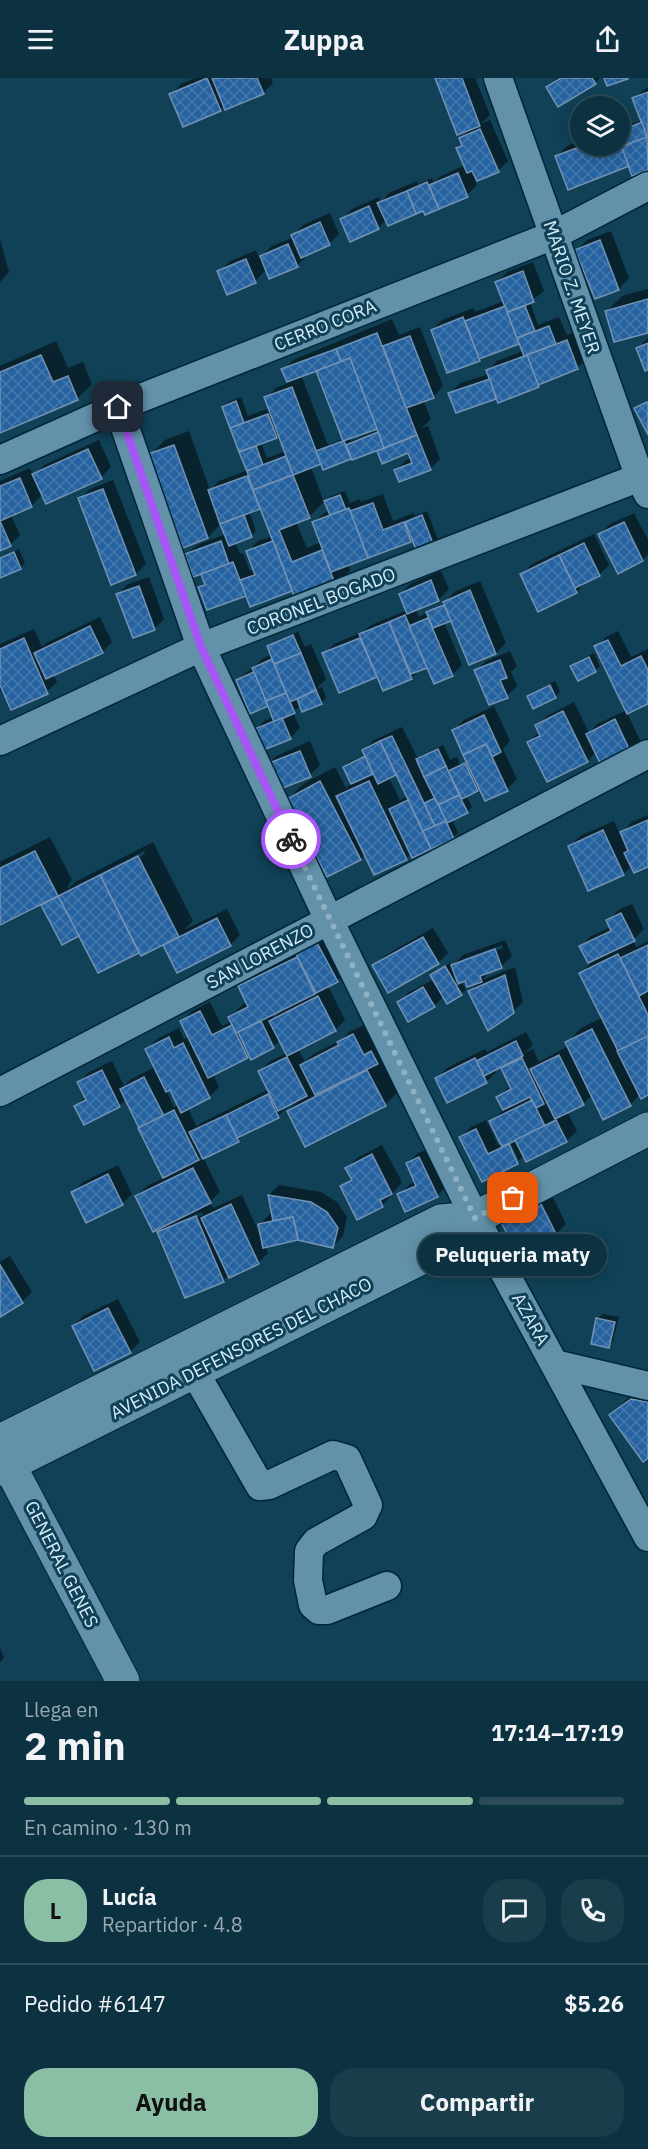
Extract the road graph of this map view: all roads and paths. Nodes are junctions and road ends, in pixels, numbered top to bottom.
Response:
1 (498, 78) edge
2 (648, 186) edge
3 (554, 235) junction
4 (118, 407) junction
5 (0, 460) edge
6 (645, 482) edge
7 (201, 647) junction
8 (0, 741) edge
9 (648, 754) edge
10 (330, 920) junction
11 (0, 1092) edge
12 (648, 1129) edge
13 (475, 1218) junction
14 (555, 1364) junction
15 (194, 1371) junction
16 (648, 1386) edge
17 (3, 1456) edge
18 (648, 1537) edge
19 (387, 1586) dead end
20 (123, 1681) edge

1 - 3 street, MARIO Z. MEYER
2 - 3 street, CERRO CORA
3 - 4 street, CERRO CORA
3 - 6 street, MARIO Z. MEYER
4 - 5 street, CERRO CORA
4 - 7 street, AZARA
6 - 7 street, CORONEL BOGADO
7 - 8 street, CORONEL BOGADO
7 - 10 street, AZARA
9 - 10 street, SAN LORENZO
10 - 11 street, SAN LORENZO
10 - 13 street, AZARA
12 - 13 street, AVENIDA DEFENSORES DEL CHACO
13 - 14 street, AZARA
13 - 15 street, AVENIDA DEFENSORES DEL CHACO
13 - 17 street, AVENIDA DEFENSORES DEL CHACO
14 - 16 street
14 - 18 street, AZARA
15 - 17 street, AVENIDA DEFENSORES DEL CHACO
15 - 19 street
17 - 20 street, GENERAL GENES

